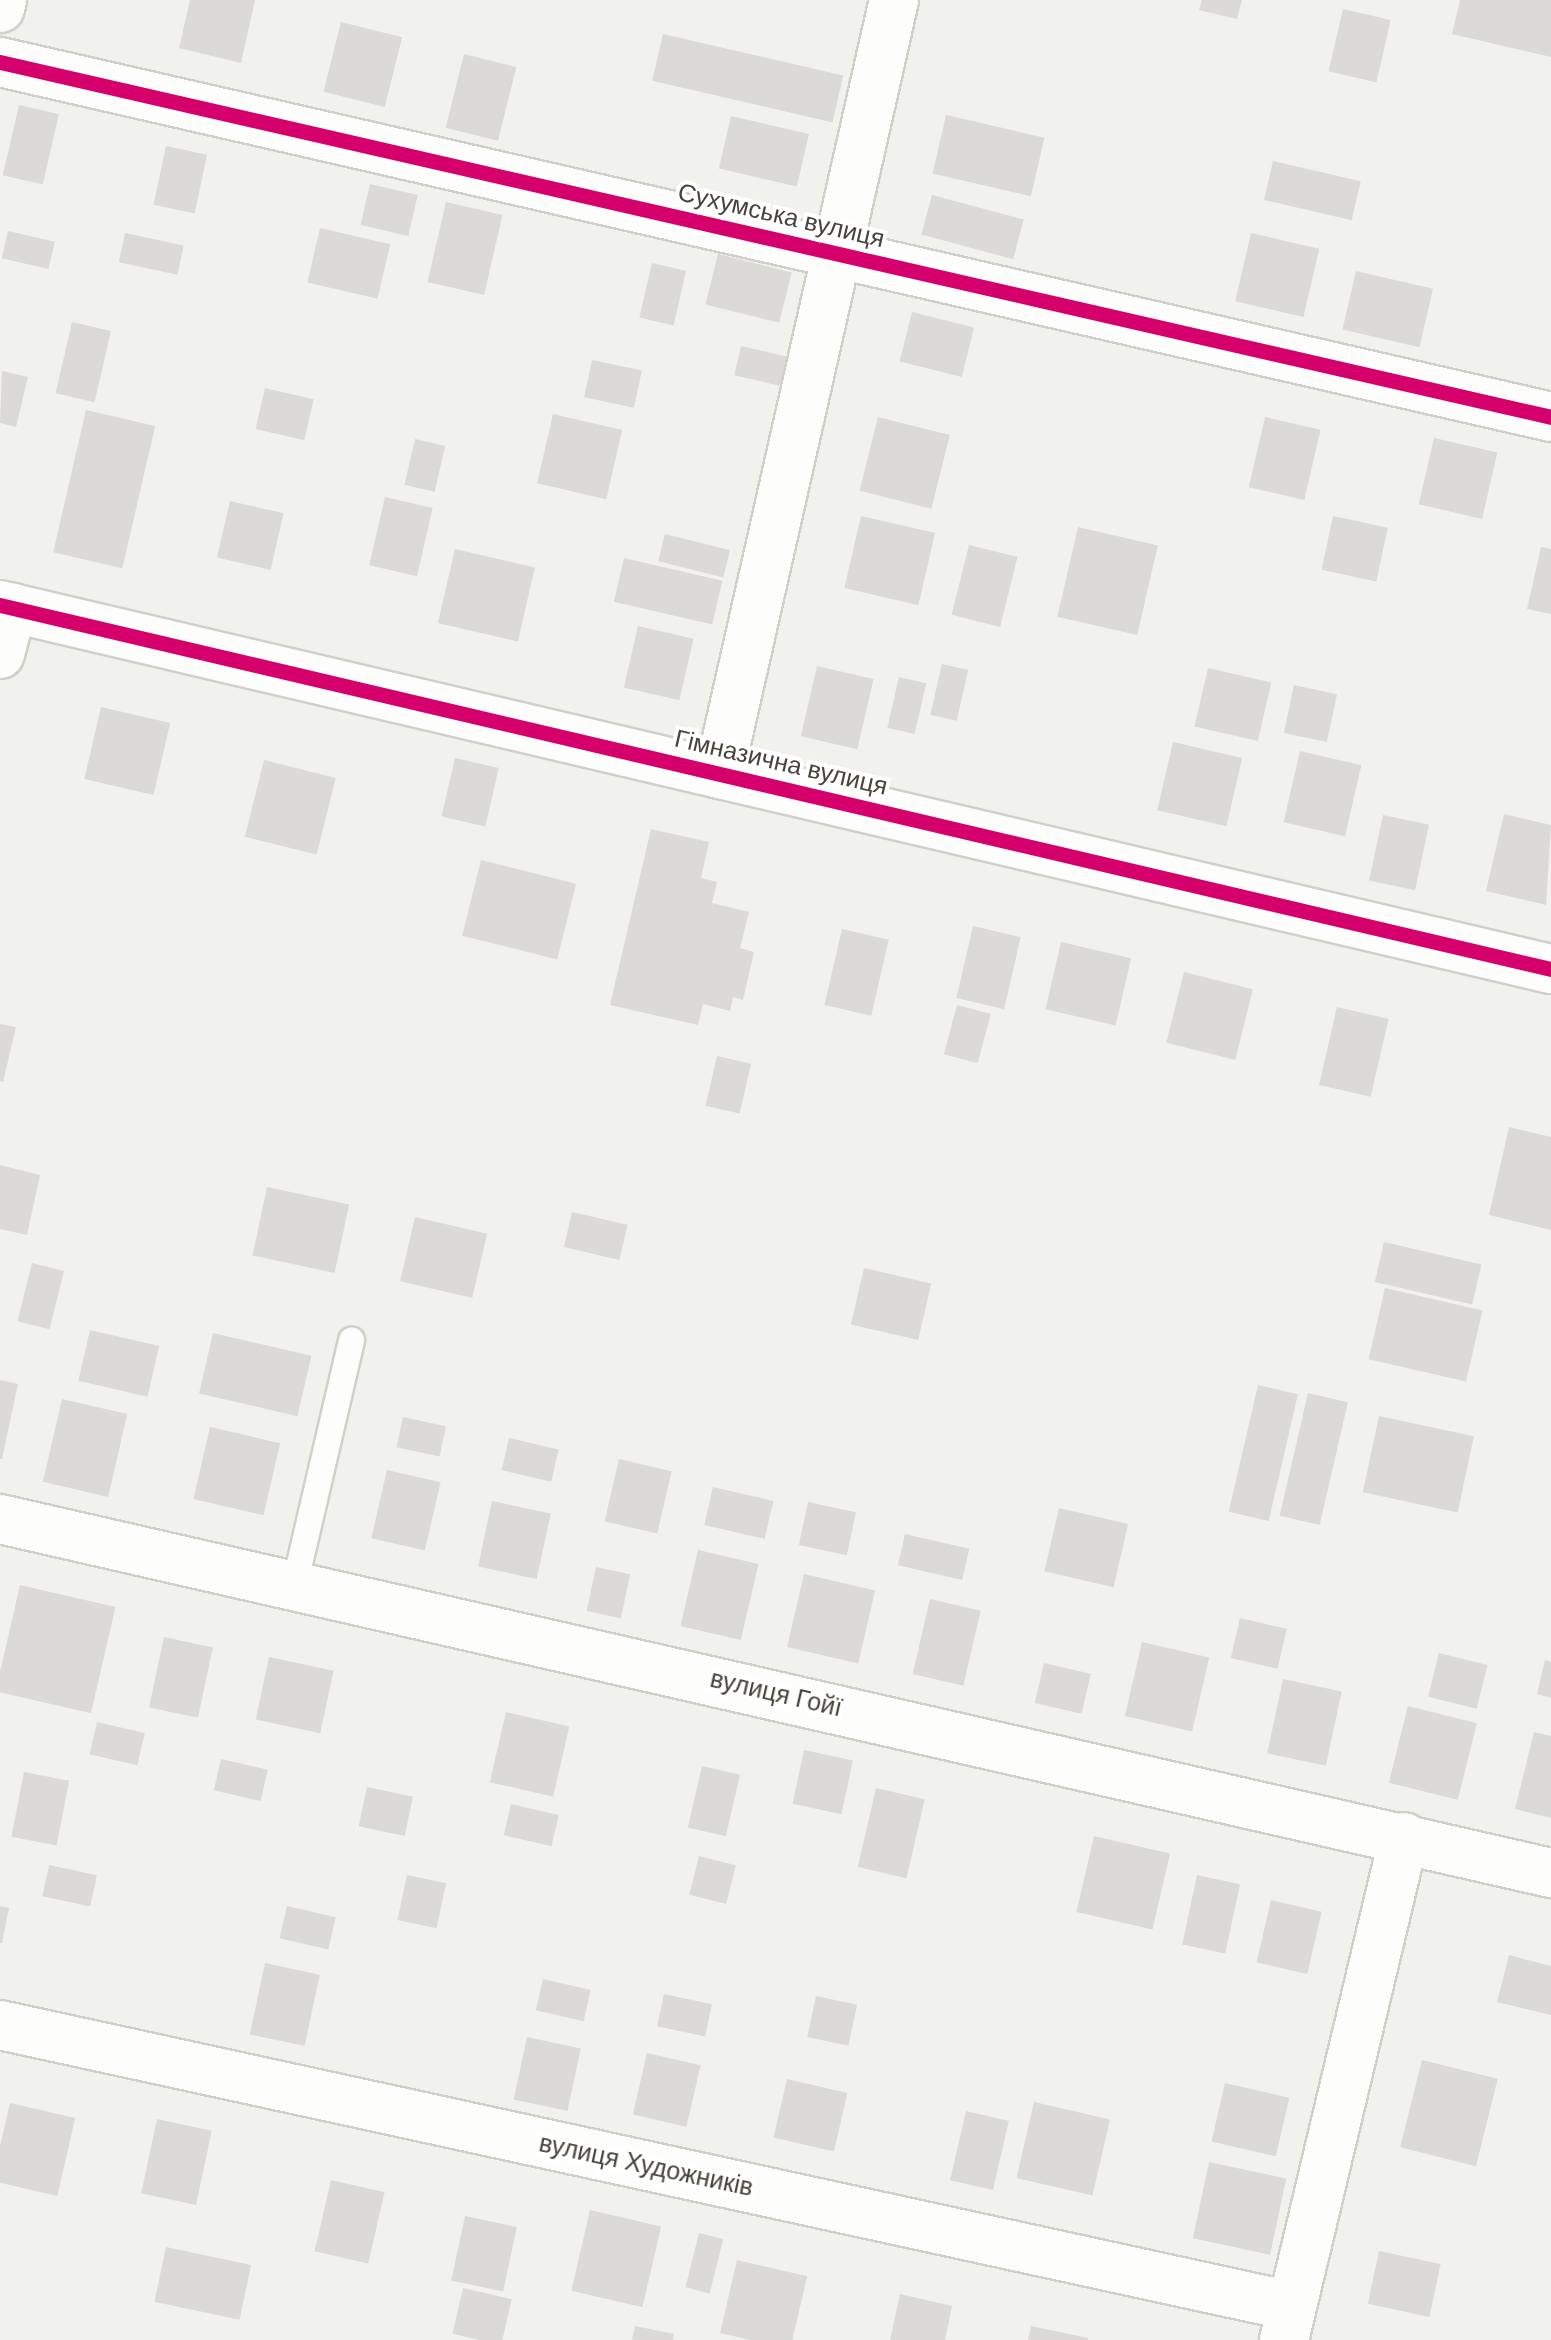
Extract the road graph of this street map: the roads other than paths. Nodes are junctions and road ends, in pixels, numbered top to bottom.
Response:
1 (2, 0) edge
2 (894, 0) edge
3 (0, 8) edge
4 (0, 62) edge
5 (836, 254) junction
6 (1551, 417) edge
7 (6, 607) edge
8 (0, 654) edge
9 (718, 774) junction
10 (1551, 969) edge
11 (350, 1340) dead end
12 (0, 1519) edge
13 (294, 1585) junction
14 (1404, 1837) junction
15 (1551, 1873) edge
16 (0, 2025) edge
17 (1288, 2323) edge

1 - 3 street
2 - 5 street
4 - 5 street, Сухумська вулиця
5 - 6 street, Сухумська вулиця
5 - 9 street
7 - 8 street
7 - 9 street, Гімназична вулиця
9 - 10 street, Гімназична вулиця
11 - 13 lane
12 - 13 street, вулиця Гойї
13 - 14 street, вулиця Гойї
14 - 15 street, вулиця Гойї
14 - 17 street
16 - 17 street, вулиця Художників

